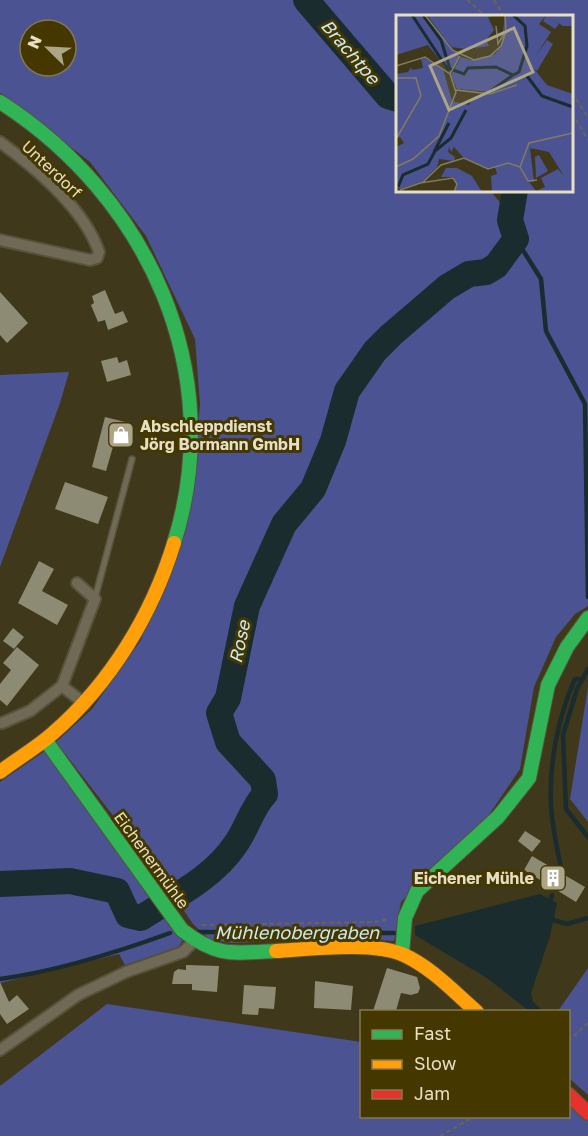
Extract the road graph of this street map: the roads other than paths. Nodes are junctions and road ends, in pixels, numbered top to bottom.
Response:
1 (1, 105) edge
2 (0, 142) edge
3 (0, 240) edge
4 (132, 459) dead end
5 (77, 583) dead end
6 (95, 599) junction
7 (587, 618) edge
8 (62, 686) junction
9 (85, 705) junction
10 (2, 723) dead end
11 (46, 741) junction
12 (0, 772) edge
13 (194, 941) junction
14 (402, 954) junction
15 (476, 1010) edge
16 (0, 1050) edge
17 (570, 1096) edge
18 (588, 1113) edge

1 - 9 main road
2 - 3 street, Unterdorf
4 - 6 lane
5 - 6 street
6 - 8 street
7 - 14 main road
8 - 9 street
8 - 10 street
9 - 11 main road
11 - 12 main road
11 - 13 main road, Eichenermühle
13 - 14 main road, Eichenermühle
13 - 16 street
14 - 15 main road, Eichenermühle
17 - 18 main road

